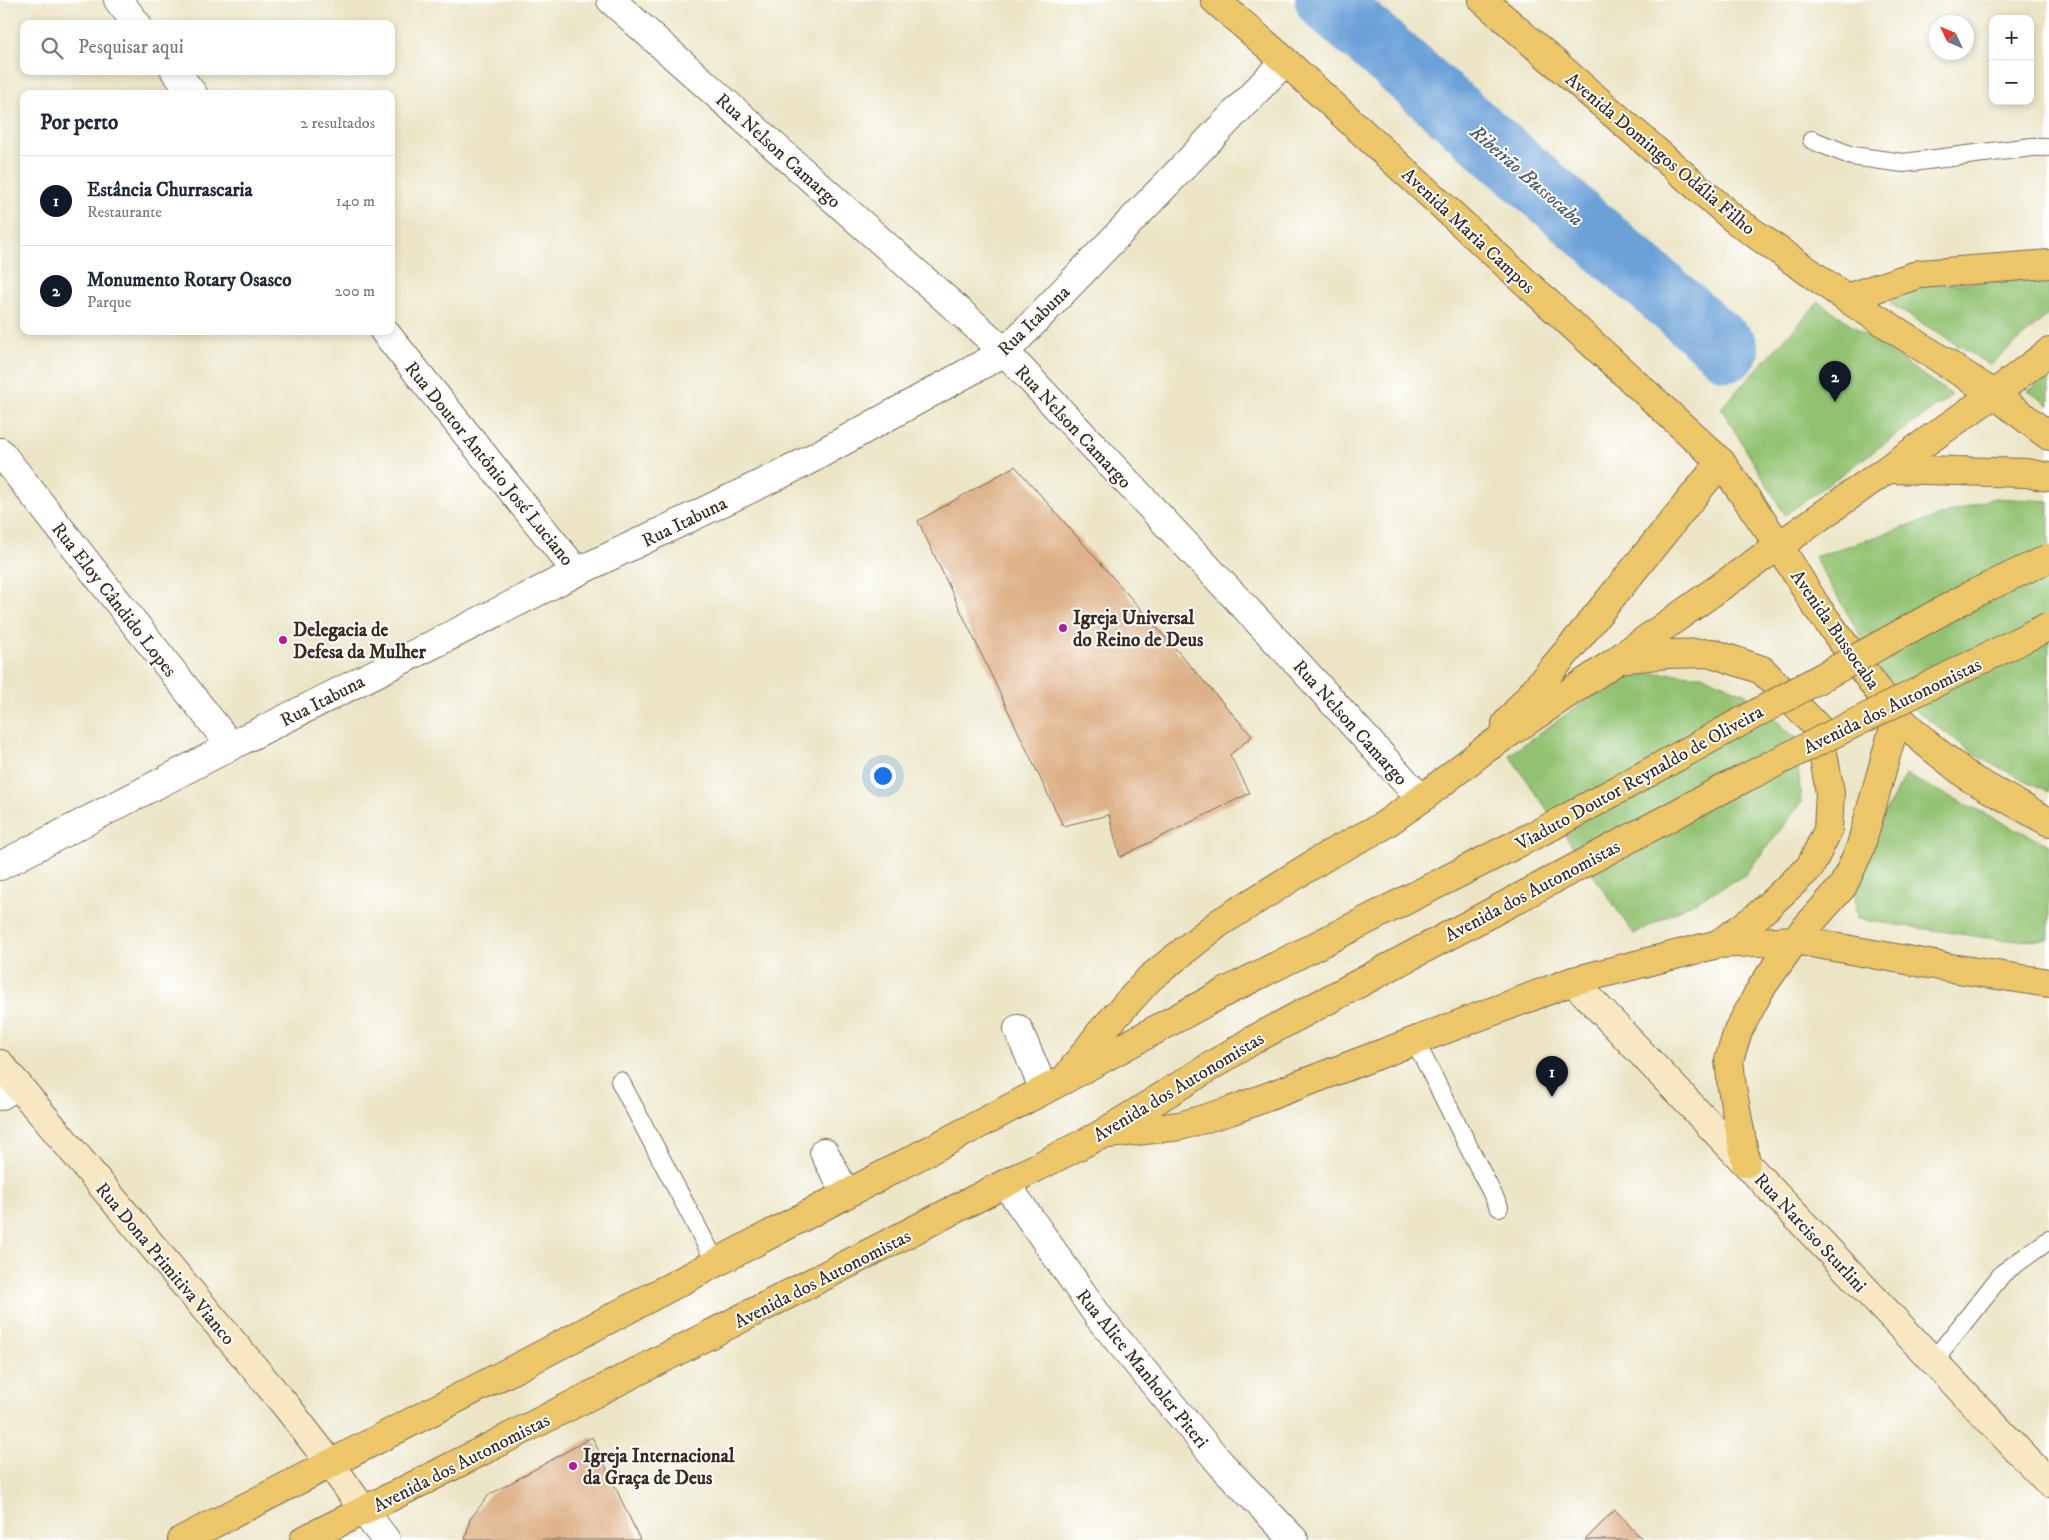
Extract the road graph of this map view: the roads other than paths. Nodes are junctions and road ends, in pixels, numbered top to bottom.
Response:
1 (118, 0) edge
2 (612, 0) edge
3 (1216, 0) edge
4 (1483, 0) edge
5 (134, 20) edge
6 (1285, 61) junction
7 (178, 75) edge
8 (190, 90) edge
9 (1812, 140) dead end
10 (2049, 147) edge
11 (2049, 264) edge
12 (1846, 298) junction
13 (387, 335) edge
14 (1004, 352) junction
15 (2049, 352) edge
16 (1994, 394) junction
17 (2049, 436) edge
18 (0, 452) edge
19 (1721, 462) junction
20 (1889, 469) junction
21 (2049, 476) edge
22 (1780, 547) junction
23 (2049, 558) edge
24 (578, 572) junction
25 (2049, 626) edge
26 (1619, 659) junction
27 (1897, 716) junction
28 (231, 746) junction
29 (1484, 750) junction
30 (1421, 799) junction
31 (2049, 822) edge
32 (0, 866) edge
33 (1795, 940) junction
34 (1718, 944) junction
35 (1573, 981) junction
36 (2049, 983) edge
37 (1018, 1029) dead end
38 (1416, 1041) junction
39 (0, 1064) edge
40 (620, 1081) dead end
41 (1054, 1084) junction
42 (9, 1090) edge
43 (1100, 1136) junction
44 (824, 1152) dead end
45 (1746, 1163) junction
46 (1006, 1184) junction
47 (846, 1194) junction
48 (1499, 1207) dead end
49 (2049, 1240) edge
50 (716, 1262) junction
51 (1933, 1361) junction
52 (330, 1463) junction
53 (2049, 1483) edge
54 (364, 1510) junction
55 (182, 1540) edge
56 (304, 1540) edge
57 (386, 1540) edge
58 (1294, 1540) edge

1 - 5 street
2 - 14 street, Rua Nelson Camargo
3 - 6 main road, Avenida Maria Campos
4 - 12 main road, Avenida Domingos Odália Filho
6 - 14 street, Rua Itabuna
6 - 19 main road, Avenida Maria Campos
7 - 8 street
9 - 10 lane
11 - 12 main road
12 - 16 main road, Avenida Domingos Odália Filho
13 - 24 street, Rua Doutor Antônio José Luciano
14 - 24 street, Rua Itabuna
14 - 30 street, Rua Nelson Camargo
15 - 16 main road
16 - 17 main road, Avenida Domingos Odália Filho
16 - 20 main road
18 - 28 street, Rua Eloy Cândido Lopes
19 - 22 main road, Avenida Bussocaba
19 - 29 main road
20 - 21 main road
20 - 22 main road
22 - 26 main road
22 - 27 main road, Avenida Bussocaba
23 - 41 main road, Viaduto Doutor Reynaldo de Oliveira, bridge
24 - 28 street, Rua Itabuna
25 - 43 main road, Avenida dos Autonomistas, bridge
26 - 29 main road
26 - 34 main road
27 - 31 main road, Avenida Bussocaba
27 - 33 main road
28 - 32 street, Rua Itabuna
29 - 30 main road
30 - 41 main road
33 - 34 main road
33 - 36 main road
33 - 45 main road
34 - 35 main road
35 - 38 main road
35 - 45 main road, Rua Narciso Sturlini
37 - 41 street
38 - 43 main road
38 - 48 lane
39 - 42 main road, Rua Dona Primitiva Vianco
40 - 50 lane
41 - 47 main road
42 - 52 main road, Rua Dona Primitiva Vianco
43 - 46 main road, Avenida dos Autonomistas
44 - 47 street
45 - 51 main road, Rua Narciso Sturlini
46 - 54 main road, Avenida dos Autonomistas
46 - 58 street, Rua Alice Manholer Piteri
47 - 50 main road
49 - 51 lane
50 - 52 main road
51 - 53 main road, Rua Narciso Sturlini
52 - 54 main road, Rua Dona Primitiva Vianco
52 - 55 main road
54 - 56 main road, Avenida dos Autonomistas
54 - 57 street

